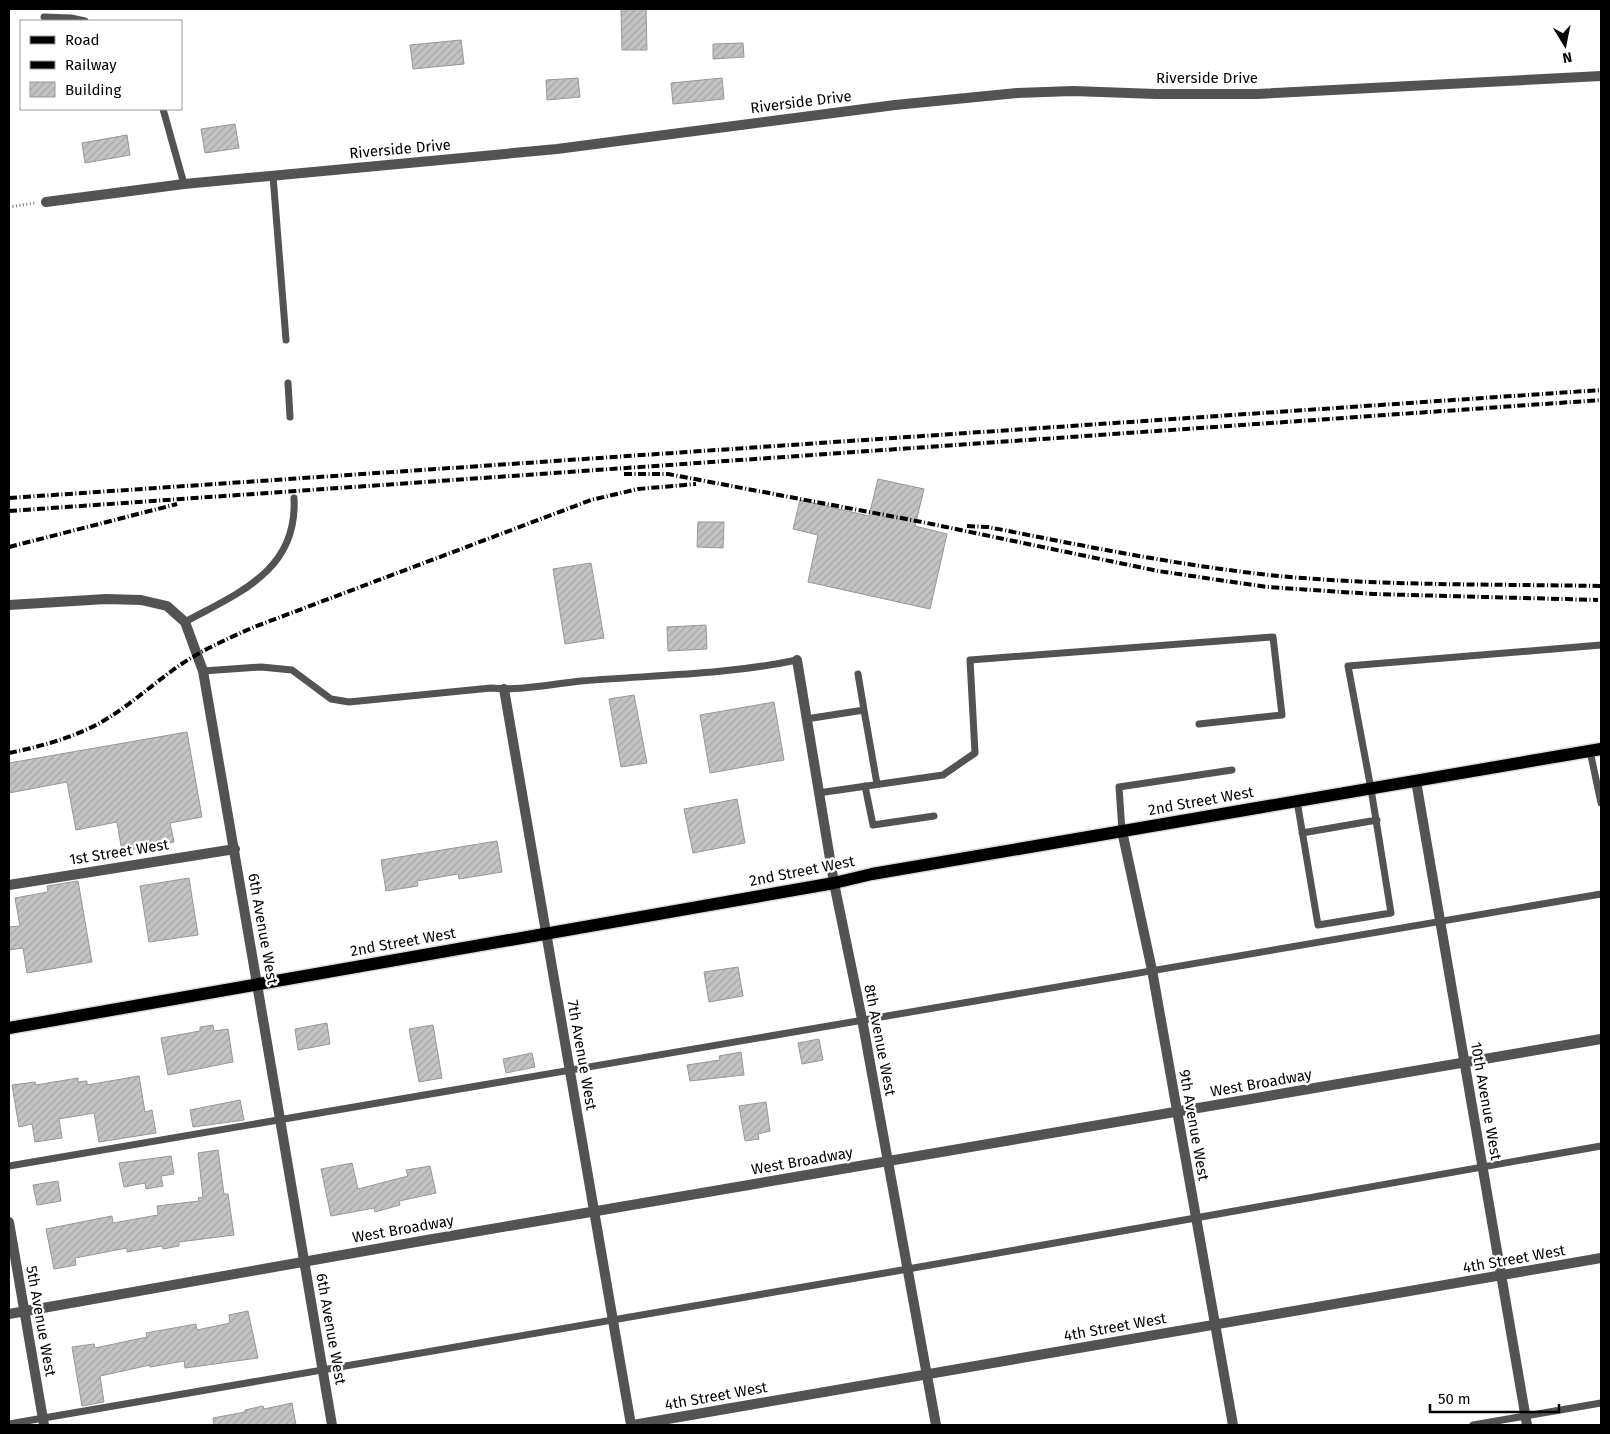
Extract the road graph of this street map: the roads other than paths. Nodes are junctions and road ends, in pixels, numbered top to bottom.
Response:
1 (44, 17) dead end
2 (80, 20) edge
3 (1601, 76) edge
4 (163, 110) edge
5 (273, 176) junction
6 (184, 184) junction
7 (46, 202) road end
8 (286, 340) dead end
9 (288, 383) dead end
10 (290, 417) dead end
11 (294, 498) dead end
12 (9, 605) edge
13 (185, 622) junction
14 (1601, 645) edge
15 (797, 660) joint
16 (203, 671) junction
17 (858, 674) dead end
18 (504, 689) junction
19 (864, 710) junction
20 (806, 719) junction
21 (1199, 724) dead end
22 (1596, 750) edge
23 (1232, 770) dead end
24 (1416, 781) junction
25 (877, 784) junction
26 (865, 786) junction
27 (1372, 789) junction
28 (818, 793) junction
29 (1297, 802) junction
30 (1601, 803) edge
31 (934, 816) dead end
32 (1376, 820) junction
33 (1122, 831) junction
34 (1302, 833) junction
35 (235, 850) junction
36 (834, 883) junction
37 (9, 885) edge
38 (1601, 894) edge
39 (1440, 922) junction
40 (546, 933) junction
41 (1152, 970) junction
42 (257, 984) junction
43 (862, 1020) junction
44 (9, 1028) edge
45 (1601, 1039) edge
46 (1464, 1063) junction
47 (569, 1069) junction
48 (1177, 1113) junction
49 (280, 1119) junction
50 (1601, 1146) edge
51 (888, 1162) junction
52 (9, 1166) edge
53 (1482, 1166) junction
54 (594, 1212) junction
55 (1195, 1217) junction
56 (9, 1222) edge
57 (1601, 1258) edge
58 (304, 1262) junction
59 (908, 1269) junction
60 (1501, 1277) junction
61 (24, 1311) junction
62 (9, 1314) edge
63 (613, 1320) junction
64 (1214, 1325) junction
65 (322, 1369) junction
66 (927, 1374) junction
67 (1601, 1403) edge
68 (1526, 1421) edge
69 (44, 1422) edge
70 (9, 1424) edge
71 (332, 1425) edge
72 (632, 1425) edge
73 (936, 1425) edge
74 (1232, 1425) edge
75 (1473, 1425) edge

1 - 2 lane
3 - 5 street, Riverside Drive
4 - 6 lane
5 - 6 street, Riverside Drive
5 - 8 lane
6 - 7 street, Riverside Drive
9 - 10 lane
11 - 13 lane
12 - 13 street, 6th Avenue West
13 - 16 street, 6th Avenue West
14 - 27 lane
15 - 18 lane
15 - 20 street, 8th Avenue West
16 - 18 lane
16 - 35 street, 6th Avenue West
17 - 19 lane
18 - 40 street, 7th Avenue West
19 - 20 lane
19 - 25 lane
20 - 28 street, 8th Avenue West
21 - 25 lane
22 - 24 main road, 2nd Street West
22 - 30 lane
23 - 33 lane
24 - 27 main road, 2nd Street West
24 - 39 street, 10th Avenue West
25 - 26 lane
26 - 28 lane
26 - 31 lane
27 - 29 main road, 2nd Street West
27 - 32 lane
28 - 36 street, 8th Avenue West
29 - 33 main road, 2nd Street West
29 - 34 lane
32 - 34 lane
32 - 34 lane
33 - 36 main road, 2nd Street West
33 - 41 street, 9th Avenue West
35 - 37 street, 1st Street West
35 - 42 street, 6th Avenue West
36 - 40 main road, 2nd Street West
36 - 43 street, 8th Avenue West
38 - 39 lane
39 - 41 lane
39 - 46 street, 10th Avenue West
40 - 42 main road, 2nd Street West
40 - 47 street, 7th Avenue West
41 - 43 lane
41 - 48 street, 9th Avenue West
42 - 44 main road, 2nd Street West
42 - 49 street, 6th Avenue West
43 - 47 lane
43 - 51 street, 8th Avenue West
45 - 46 street, West Broadway
46 - 48 street, West Broadway
46 - 53 street, 10th Avenue West
47 - 49 lane
47 - 54 street, 7th Avenue West
48 - 51 street, West Broadway
48 - 55 street, 9th Avenue West
49 - 52 lane
49 - 58 street, 6th Avenue West
50 - 53 lane
51 - 54 street, West Broadway
51 - 59 street, 8th Avenue West
53 - 55 lane
53 - 60 street, 10th Avenue West
54 - 58 street, West Broadway
54 - 63 street, 7th Avenue West
55 - 59 lane
55 - 64 street, 9th Avenue West
56 - 61 street, 5th Avenue West
57 - 60 street, 4th Street West
58 - 61 street, West Broadway
58 - 65 street, 6th Avenue West
59 - 63 lane
59 - 66 street, 8th Avenue West
60 - 64 street, 4th Street West
60 - 68 street, 10th Avenue West
61 - 62 street, West Broadway
61 - 69 street, 5th Avenue West
63 - 65 lane
63 - 72 street, 7th Avenue West
64 - 66 street, 4th Street West
64 - 74 street, 9th Avenue West
65 - 69 lane
65 - 71 street, 6th Avenue West
66 - 72 street, 4th Street West
66 - 73 street, 8th Avenue West
67 - 68 lane
68 - 75 lane
69 - 70 lane

